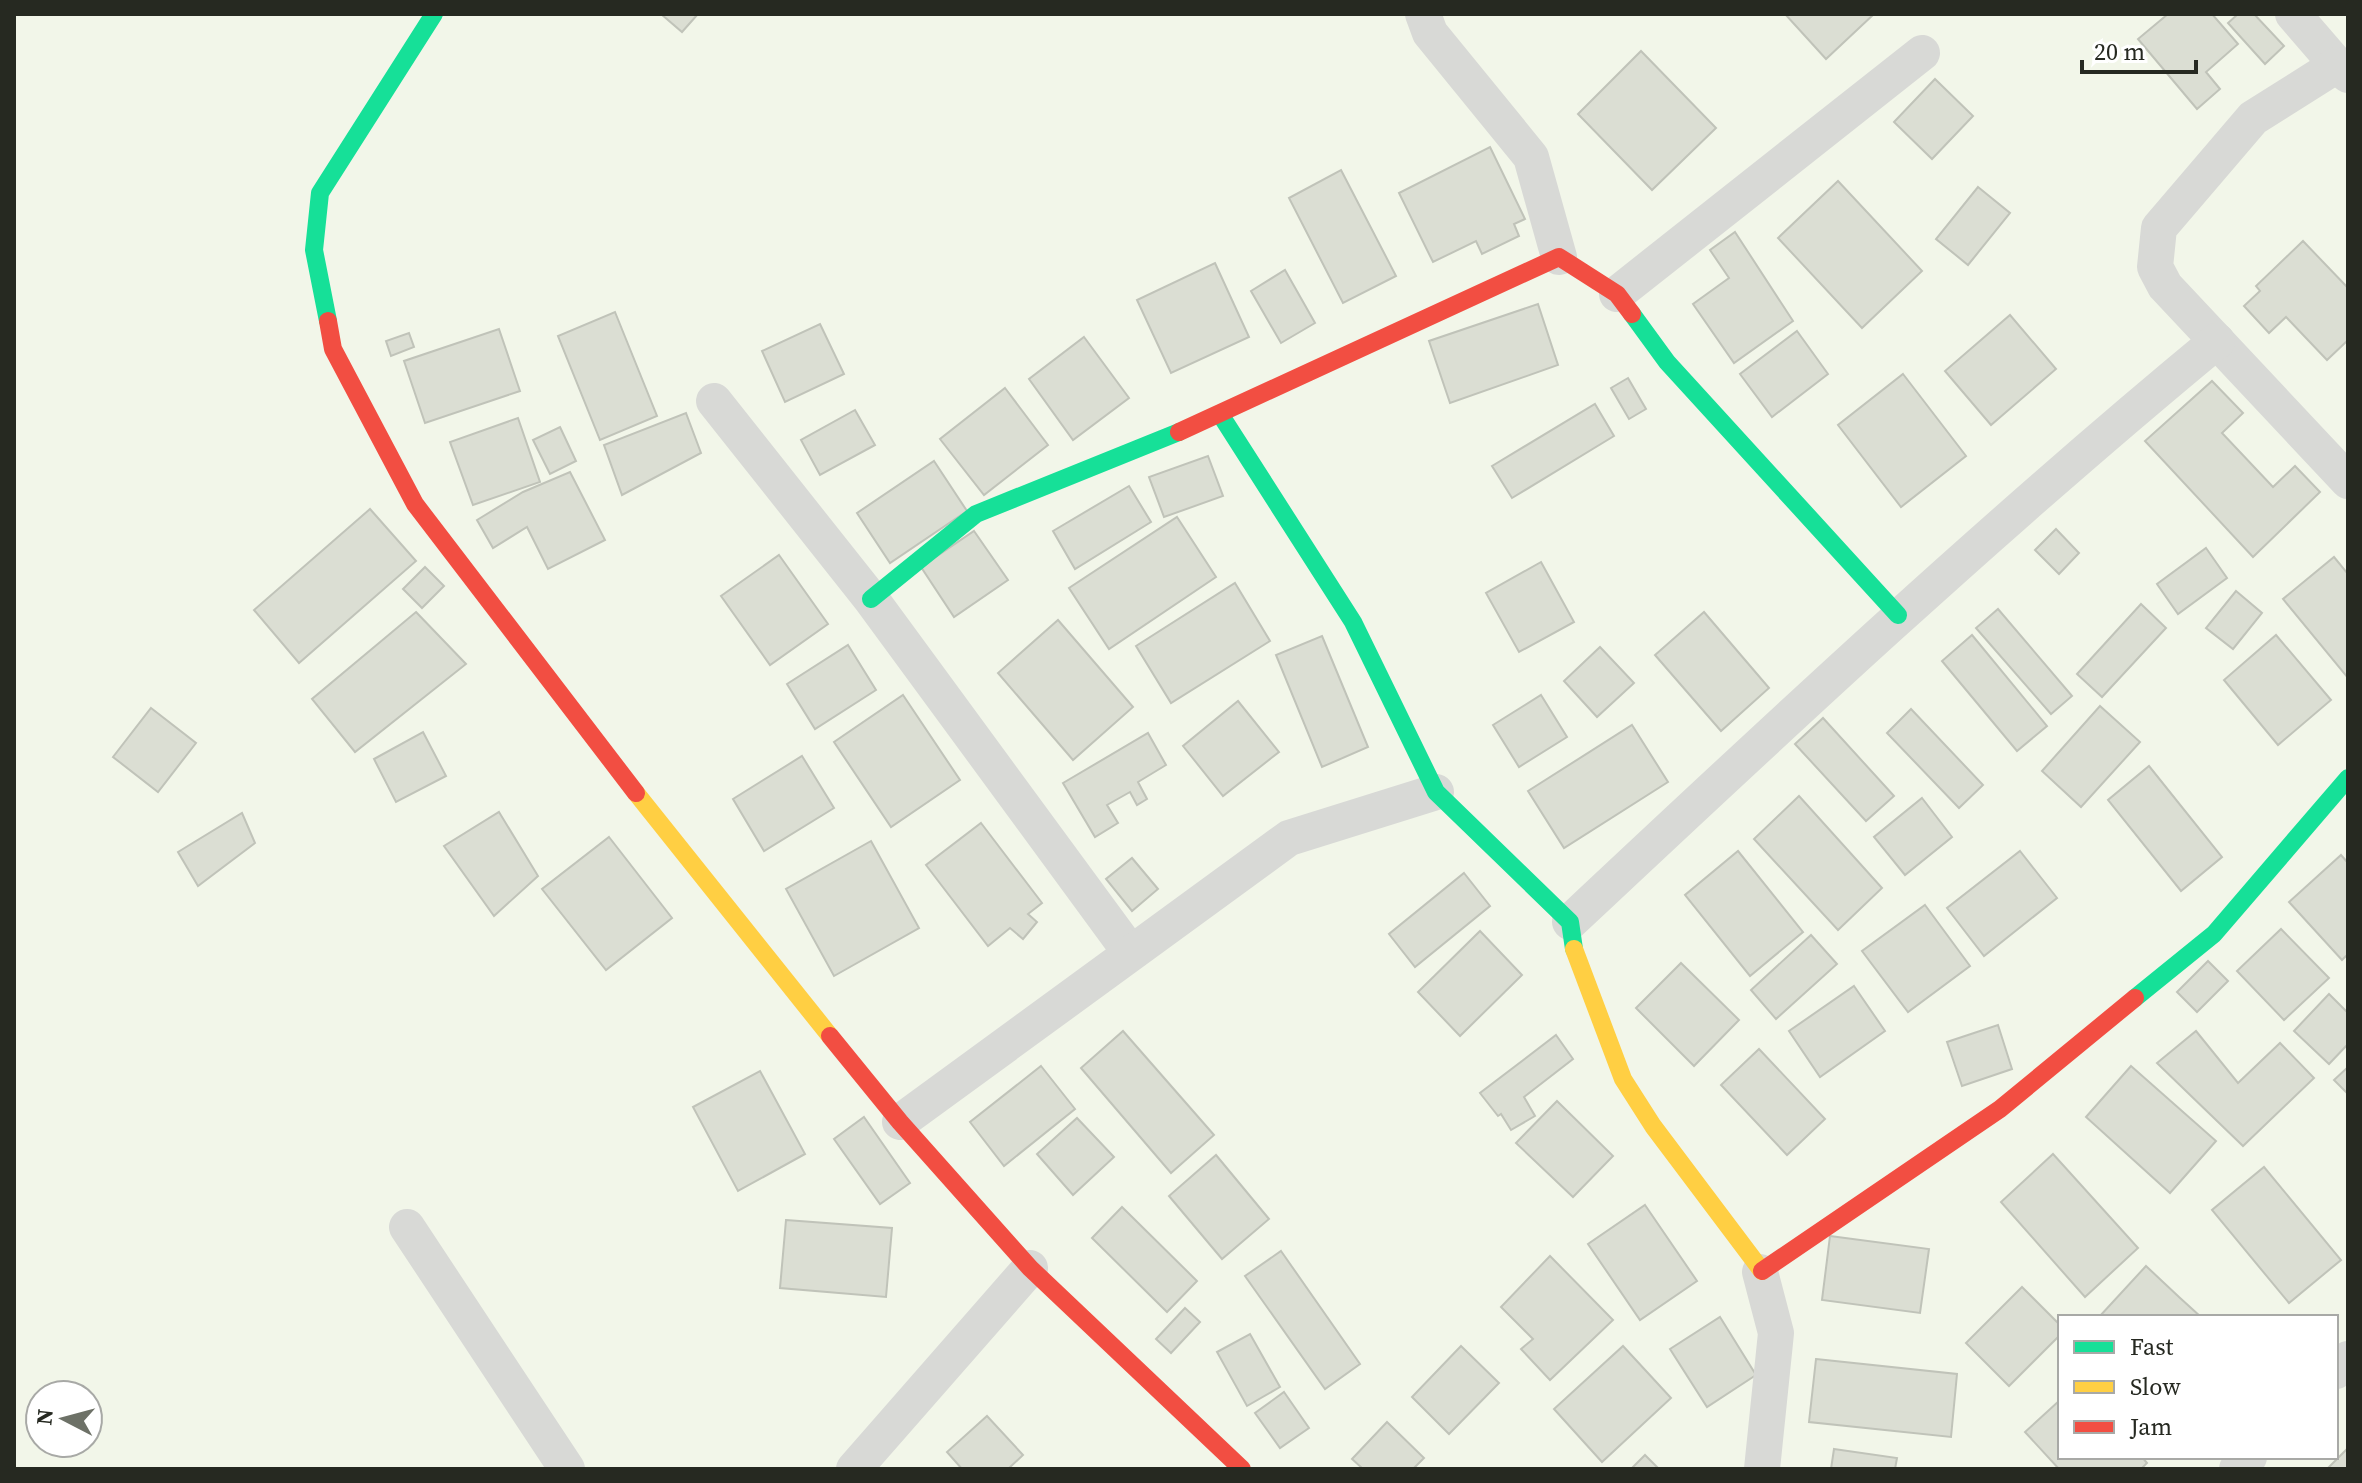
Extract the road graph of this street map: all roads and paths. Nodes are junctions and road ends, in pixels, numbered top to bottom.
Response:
1 (434, 14) edge
2 (1423, 14) edge
3 (2293, 14) edge
4 (1922, 53) dead end
5 (2342, 70) edge
6 (1559, 257) junction
7 (1617, 294) junction
8 (2217, 341) junction
9 (714, 401) dead end
10 (1220, 414) junction
11 (2348, 481) edge
12 (871, 599) junction
13 (1898, 615) junction
14 (2348, 778) edge
15 (1436, 792) junction
16 (1570, 922) junction
17 (1130, 952) junction
18 (900, 1122) junction
19 (407, 1227) dead end
20 (1030, 1268) junction
21 (1760, 1272) junction
22 (567, 1469) edge
23 (854, 1469) edge
24 (1242, 1469) edge
25 (1762, 1469) edge

1 - 18 street
2 - 6 street
3 - 5 street
4 - 7 street
5 - 8 street
6 - 7 street
6 - 10 street
7 - 13 street
8 - 11 street
8 - 13 street
9 - 12 street
10 - 12 street
10 - 15 street
12 - 17 street
13 - 16 street
14 - 21 street
15 - 16 street
15 - 17 street
16 - 21 street
17 - 18 street
18 - 20 street
19 - 22 street
20 - 23 street
20 - 24 street
21 - 25 street

